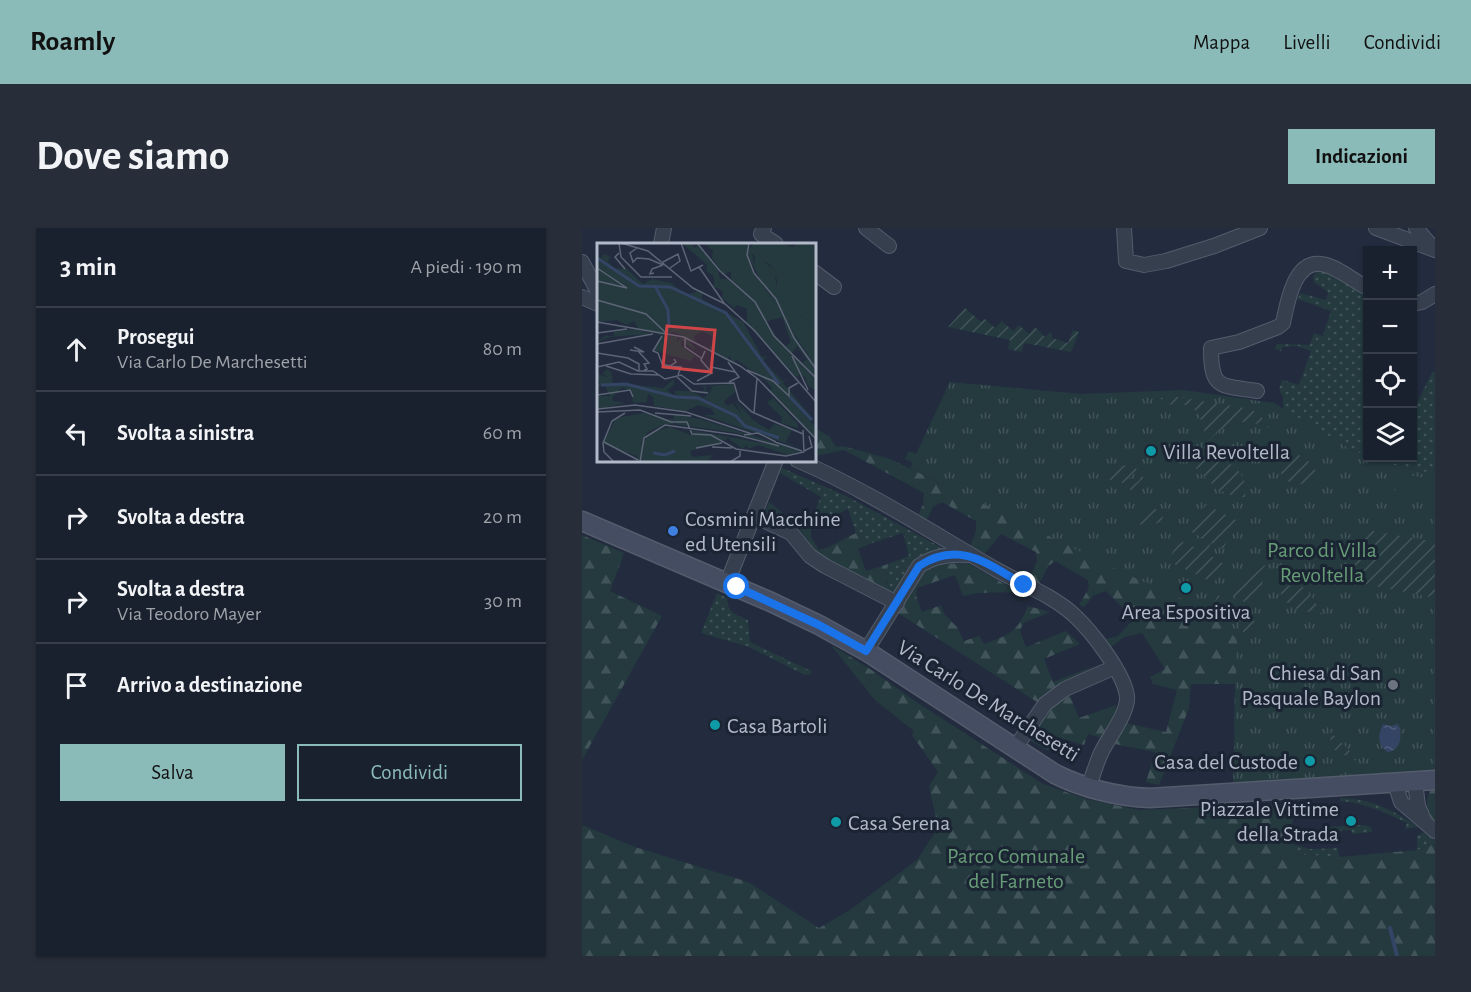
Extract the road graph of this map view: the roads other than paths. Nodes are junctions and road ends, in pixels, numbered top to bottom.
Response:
1 (664, 228) edge
2 (764, 228) edge
3 (866, 228) edge
4 (1124, 228) edge
5 (1260, 228) edge
6 (1376, 228) edge
7 (1416, 228) edge
8 (661, 243) edge
9 (774, 243) edge
10 (889, 246) dead end
11 (1435, 250) edge
12 (582, 262) edge
13 (816, 274) edge
14 (1363, 285) edge
15 (834, 287) dead end
16 (597, 290) edge
17 (1435, 294) edge
18 (582, 297) edge
19 (1417, 303) edge
20 (597, 304) edge
21 (1257, 391) dead end
22 (775, 462) edge
23 (802, 462) edge
24 (754, 516) junction
25 (582, 521) edge
26 (972, 555) junction
27 (727, 583) junction
28 (897, 603) junction
29 (866, 651) junction
30 (1115, 667) junction
31 (1015, 748) junction
32 (1435, 780) edge
33 (1415, 782) junction
34 (1395, 783) junction
35 (1088, 787) junction
36 (1431, 828) edge

1 - 8 street
2 - 9 street
3 - 10 street
4 - 5 street
6 - 11 street
7 - 11 street
12 - 16 street
13 - 15 street
14 - 21 street
17 - 19 street
18 - 20 street
22 - 24 street
23 - 26 street
24 - 27 street
24 - 28 street
25 - 27 main road, Via Carlo De Marchesetti
26 - 28 street
26 - 30 street
27 - 29 main road, Via Carlo De Marchesetti
28 - 29 street
29 - 31 main road, Via Carlo De Marchesetti
30 - 31 street
30 - 35 street
31 - 35 main road, Via Carlo De Marchesetti
32 - 33 main road, Via Carlo De Marchesetti
33 - 34 main road, Via Carlo De Marchesetti
33 - 36 street
34 - 35 main road, Via Carlo De Marchesetti
34 - 36 street

